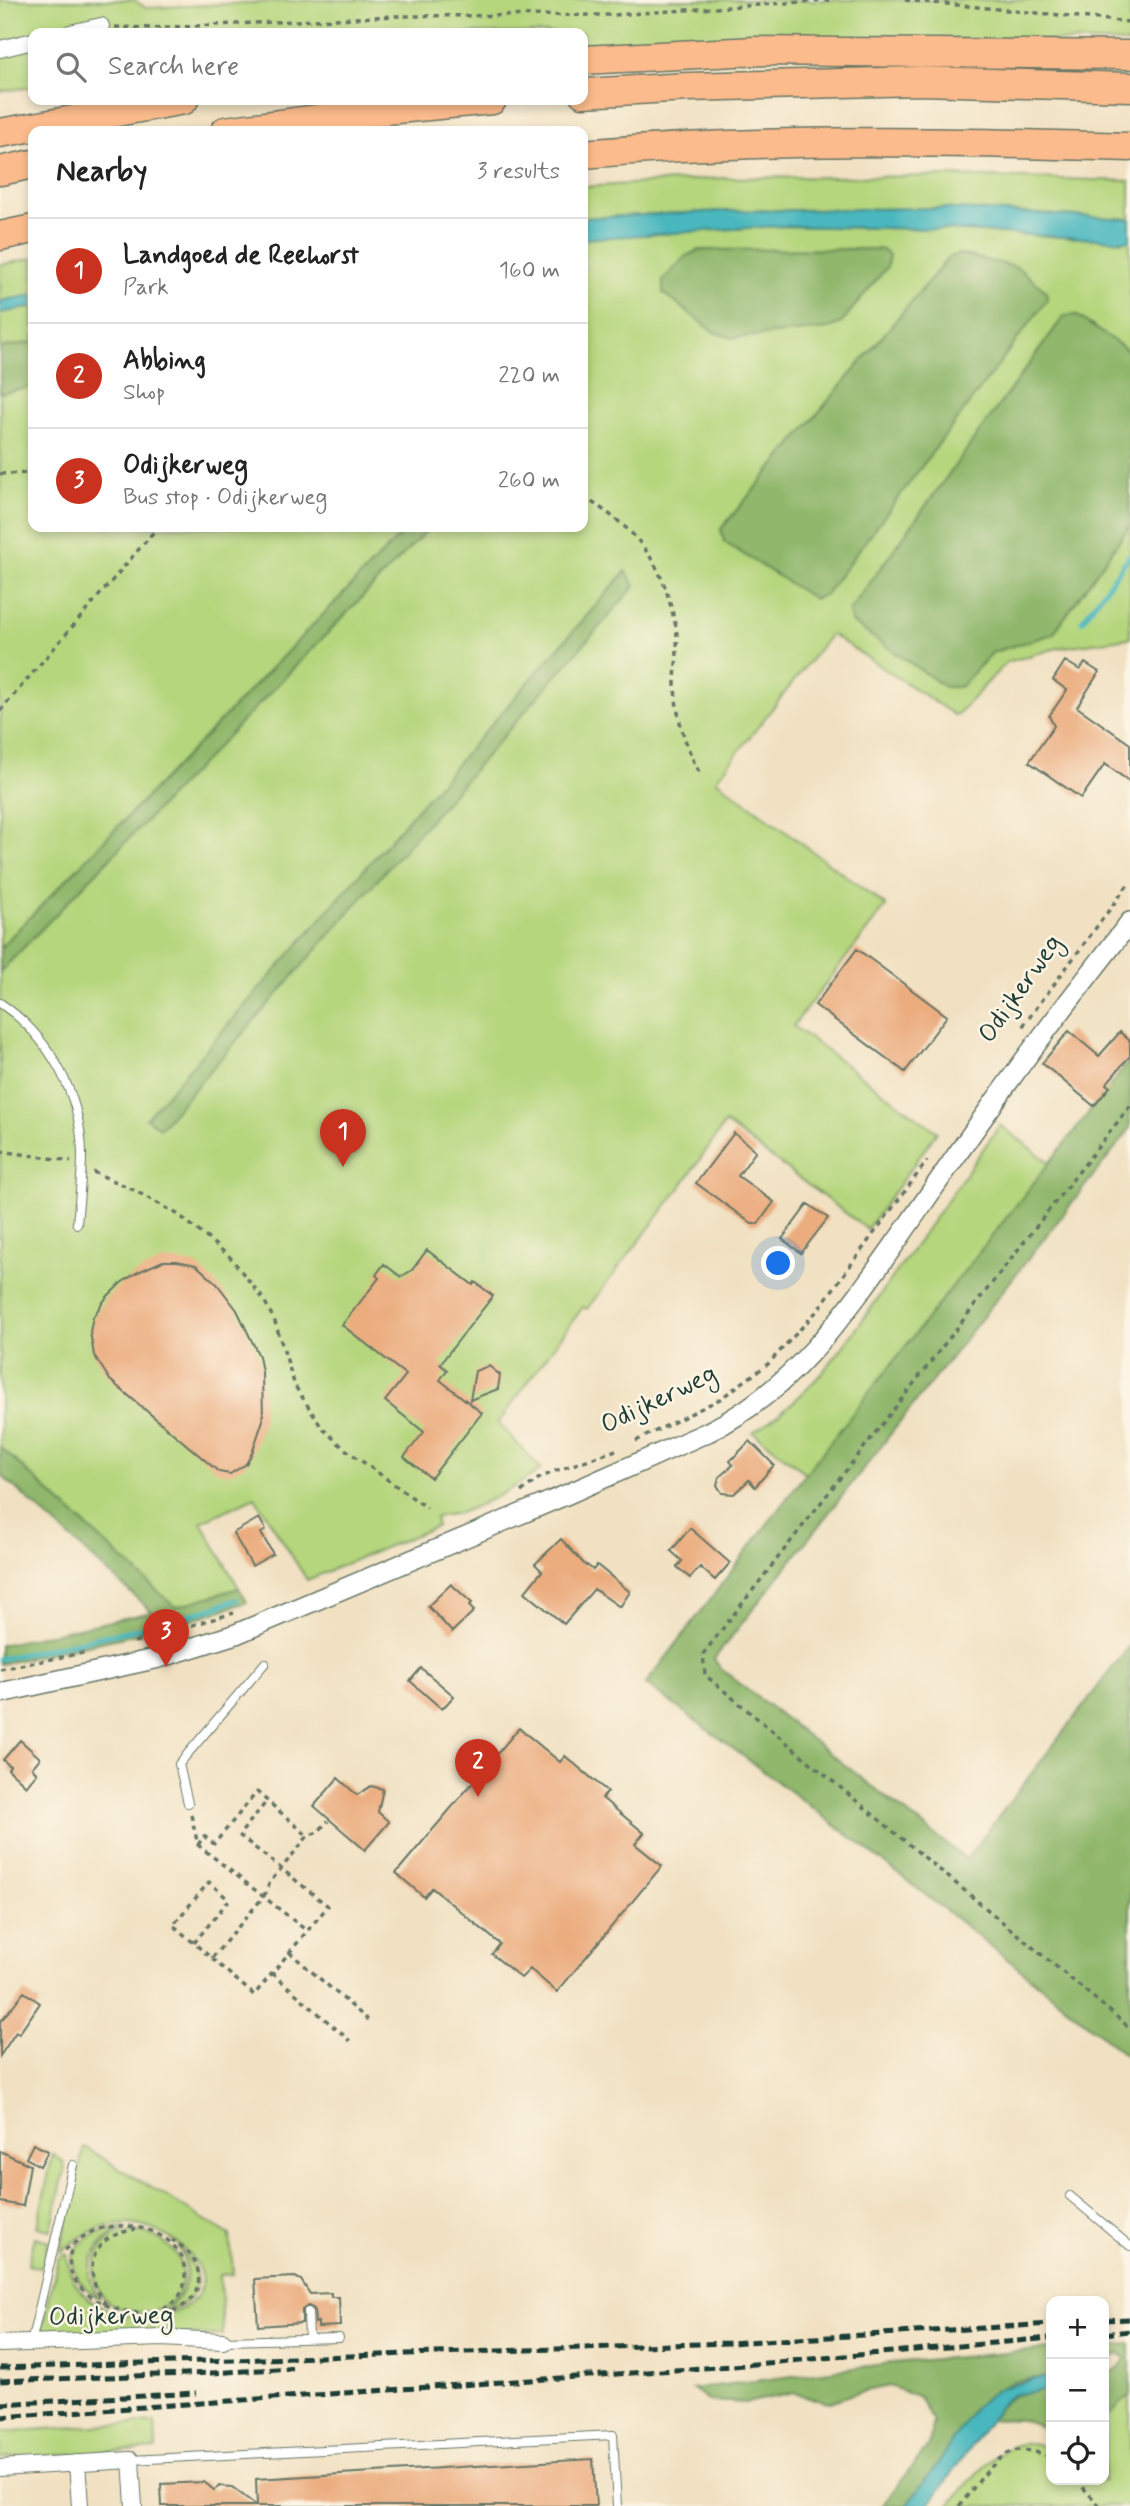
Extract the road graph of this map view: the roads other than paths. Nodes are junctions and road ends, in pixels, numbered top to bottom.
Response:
1 (101, 26) road end
2 (92, 28) edge
3 (28, 42) edge
4 (0, 49) edge
5 (1130, 55) edge
6 (588, 60) edge
7 (1130, 87) edge
8 (588, 93) edge
9 (155, 105) edge
10 (439, 105) edge
11 (34, 126) edge
12 (263, 126) edge
13 (28, 127) edge
14 (0, 132) edge
15 (1130, 147) edge
16 (588, 154) edge
17 (28, 165) edge
18 (0, 171) edge
19 (28, 230) edge
20 (0, 236) edge
21 (1130, 922) edge
22 (0, 1003) edge
23 (77, 1224) dead end
24 (265, 1663) dead end
25 (0, 1693) edge
26 (188, 1803) road end
27 (73, 2165) dead end
28 (1070, 2196) dead end
29 (1130, 2246) edge
30 (308, 2312) dead end
31 (339, 2338) dead end
32 (309, 2339) junction
33 (223, 2341) joint
34 (31, 2343) junction
35 (0, 2344) edge
36 (131, 2460) junction
37 (77, 2463) junction
38 (0, 2468) edge
39 (80, 2506) edge
40 (134, 2506) edge
41 (617, 2506) edge

1 - 2 street
3 - 4 street
5 - 6 highway
7 - 8 highway
9 - 11 highway
10 - 12 highway
13 - 14 highway
15 - 16 highway
17 - 18 highway
19 - 20 highway
21 - 25 street, Odijkerweg
22 - 23 lane
24 - 26 lane
27 - 34 lane
28 - 29 lane
30 - 32 lane
31 - 32 lane
32 - 33 lane
33 - 34 street, Odijkerweg
34 - 35 street, Odijkerweg
36 - 37 street
36 - 40 street
36 - 41 lane
37 - 38 street
37 - 39 street

